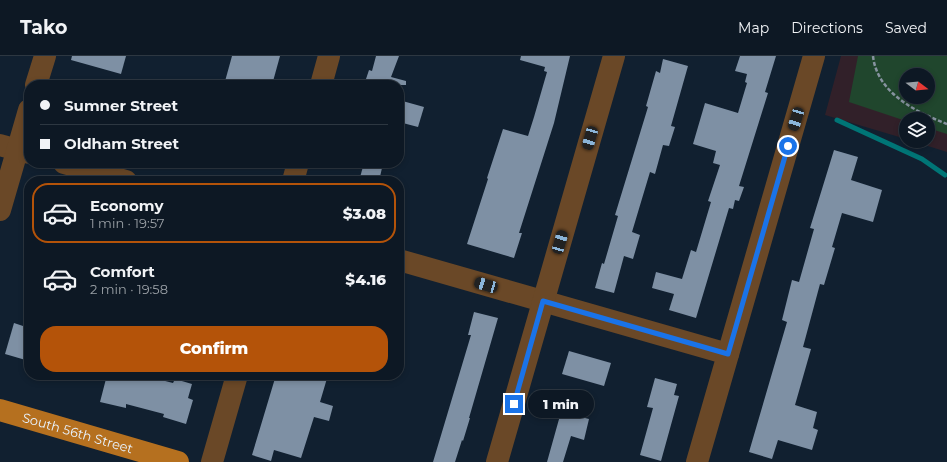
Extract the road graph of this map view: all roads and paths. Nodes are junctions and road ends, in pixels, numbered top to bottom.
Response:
1 (45, 56) edge
2 (329, 56) edge
3 (614, 56) edge
4 (814, 56) edge
5 (872, 56) edge
6 (38, 80) edge
7 (322, 80) edge
8 (24, 124) edge
9 (947, 124) edge
10 (15, 149) edge
11 (81, 168) edge
12 (109, 176) edge
13 (0, 210) edge
14 (404, 261) edge
15 (543, 301) junction
16 (728, 354) junction
17 (236, 380) edge
18 (0, 410) edge
19 (178, 462) edge
20 (212, 462) edge
21 (497, 462) edge
22 (697, 462) edge

1 - 6 street
2 - 7 street
3 - 15 street
4 - 16 street
5 - 9 path
8 - 10 street
10 - 13 street
11 - 12 street
14 - 15 street
15 - 16 street
15 - 21 street
16 - 22 street
17 - 20 street
18 - 19 main road, South 56th Street

